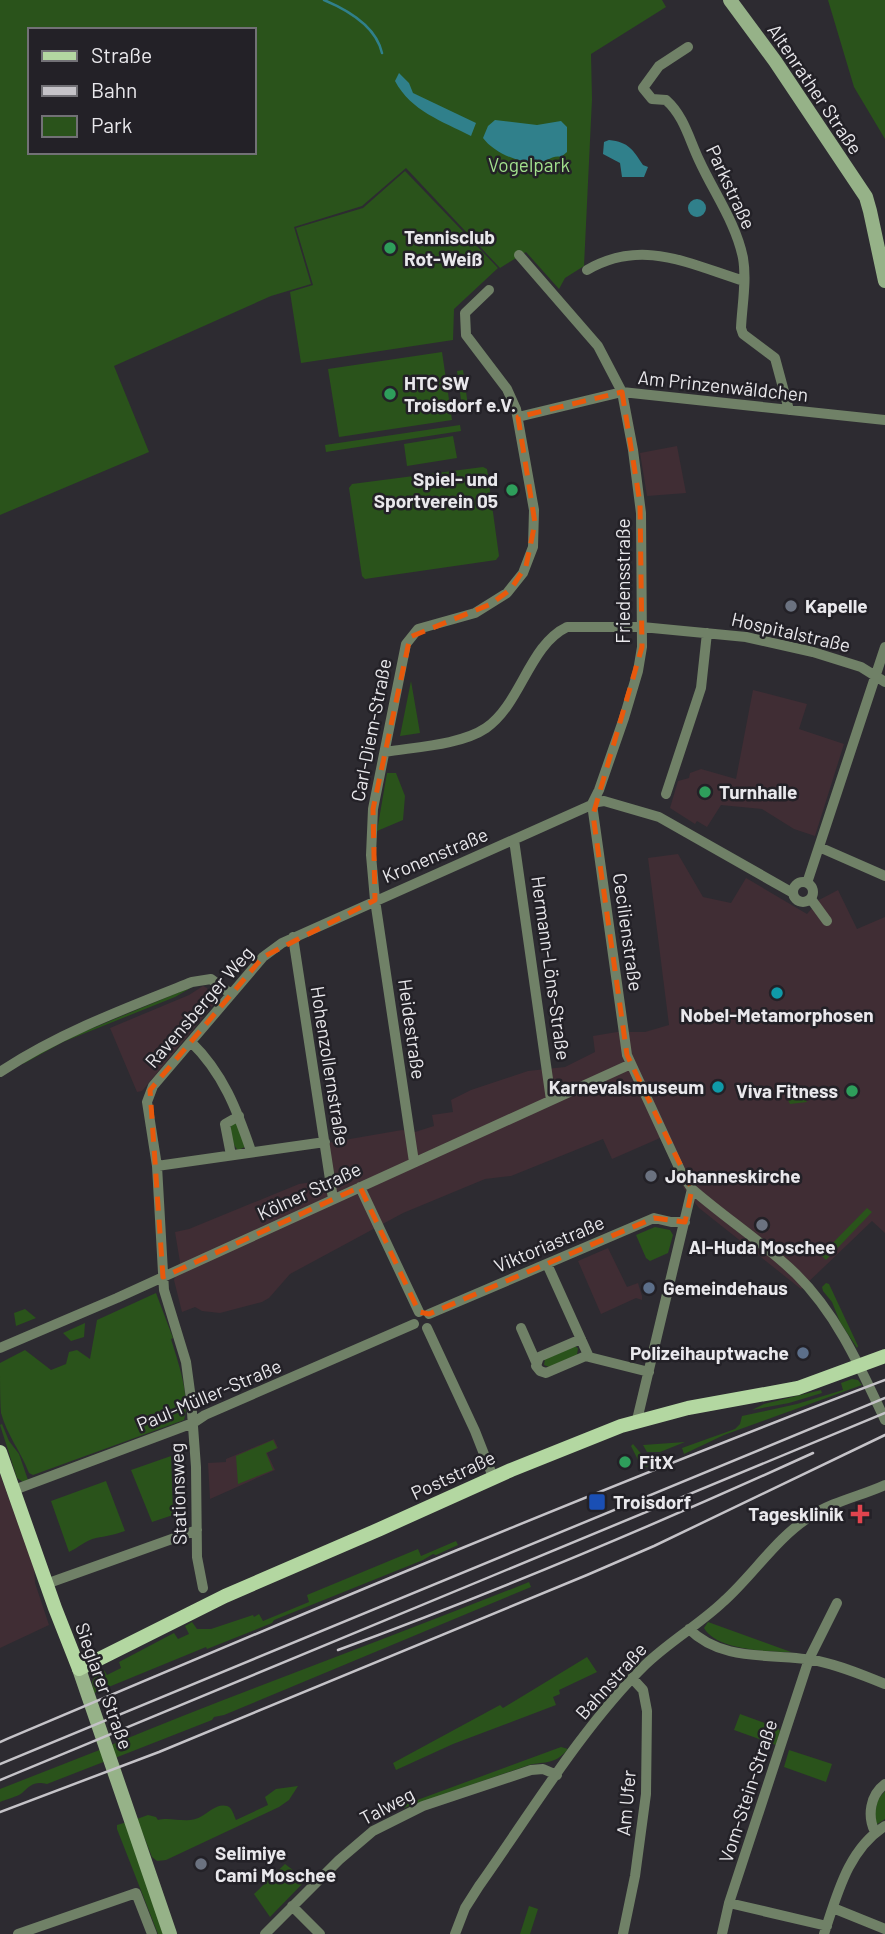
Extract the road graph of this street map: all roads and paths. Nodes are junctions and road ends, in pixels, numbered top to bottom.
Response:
1 (730, 0) edge
2 (688, 47) dead end
3 (519, 255) dead end
4 (587, 270) dead end
5 (744, 281) junction
6 (885, 281) edge
7 (489, 290) dead end
8 (622, 392) junction
9 (789, 410) junction
10 (518, 417) junction
11 (885, 420) edge
12 (642, 627) junction
13 (707, 632) junction
14 (885, 647) edge
15 (880, 678) edge
16 (385, 752) junction
17 (666, 794) dead end
18 (592, 804) junction
19 (514, 840) junction
20 (820, 848) junction
21 (885, 876) edge
22 (807, 883) junction
23 (793, 893) junction
24 (811, 899) junction
25 (375, 900) junction
26 (827, 920) dead end
27 (293, 937) junction
28 (231, 994) junction
29 (191, 1042) junction
30 (631, 1064) junction
31 (0, 1072) edge
32 (551, 1100) junction
33 (239, 1116) junction
34 (325, 1142) junction
35 (251, 1152) junction
36 (231, 1155) junction
37 (414, 1162) junction
38 (157, 1166) junction
39 (360, 1187) junction
40 (692, 1189) junction
41 (333, 1199) junction
42 (685, 1222) junction
43 (547, 1264) junction
44 (163, 1277) junction
45 (424, 1313) junction
46 (415, 1324) junction
47 (426, 1328) junction
48 (521, 1328) dead end
49 (581, 1339) junction
50 (1, 1348) edge
51 (588, 1355) junction
52 (885, 1356) edge
53 (536, 1362) junction
54 (860, 1366) junction
55 (649, 1372) junction
56 (638, 1420) junction
57 (885, 1420) edge
58 (193, 1423) junction
59 (0, 1452) edge
60 (493, 1477) junction
61 (885, 1485) edge
62 (14, 1490) junction
63 (197, 1530) junction
64 (46, 1584) junction
65 (203, 1588) dead end
66 (837, 1603) dead end
67 (690, 1629) junction
68 (809, 1659) junction
69 (79, 1669) junction
70 (632, 1678) junction
71 (885, 1684) edge
72 (557, 1775) junction
73 (885, 1784) edge
74 (885, 1826) edge
75 (875, 1832) junction
76 (729, 1903) junction
77 (292, 1906) junction
78 (833, 1908) junction
79 (885, 1929) edge
80 (825, 1930) edge
81 (18, 1934) edge
82 (152, 1934) edge
83 (170, 1934) edge
84 (265, 1934) edge
85 (320, 1934) edge
86 (455, 1934) edge
87 (623, 1934) edge
88 (722, 1934) edge

1 - 6 street, Altenrather Straße
2 - 5 street, Parkstraße
3 - 8 street, Friedensstraße
4 - 5 street
5 - 9 street, Parkstraße
7 - 10 street, Carl-Diem-Straße
8 - 9 street, Am Prinzenwäldchen
8 - 10 street, Am Prinzenwäldchen
8 - 12 street, Friedensstraße
9 - 11 street, Am Prinzenwäldchen
10 - 16 street, Carl-Diem-Straße
12 - 13 street, Hospitalstraße
12 - 16 street, Hospitalstraße
12 - 18 street, Friedensstraße
13 - 15 street, Hospitalstraße
13 - 17 street
14 - 15 street
15 - 20 street
16 - 25 street, Carl-Diem-Straße
18 - 19 street, Kronenstraße
18 - 23 street
18 - 30 street, Cecilienstraße
19 - 25 street, Kronenstraße
19 - 32 street, Hermann-Löns-Straße
20 - 21 street
20 - 22 street
22 - 23 street
22 - 24 street
23 - 24 street
24 - 26 street
25 - 27 street, Kronenstraße
25 - 37 street, Heidestraße
27 - 28 street, Ravensberger Weg
27 - 34 street, Hohenzollernstraße
28 - 29 street, Ravensberger Weg
28 - 31 street
29 - 33 street
29 - 38 street, Ravensberger Weg
30 - 32 street, Kölner Straße
30 - 40 street, Cecilienstraße
32 - 37 street, Kölner Straße
33 - 35 street
33 - 36 street
34 - 35 street
34 - 41 street, Hohenzollernstraße
35 - 36 street
36 - 38 street
37 - 39 street, Kölner Straße
38 - 44 street, Ravensberger Weg
39 - 41 street, Kölner Straße
39 - 45 street
40 - 42 street
40 - 54 street
41 - 44 street, Kölner Straße
42 - 43 street, Viktoriastraße
42 - 55 street
43 - 45 street, Viktoriastraße
43 - 49 street
44 - 50 street, Kölner Straße
44 - 58 street, Stationsweg
45 - 46 street
45 - 47 street
46 - 47 street
46 - 58 street, Paul-Müller-Straße
47 - 60 street
48 - 53 street
49 - 51 street
49 - 53 street
51 - 53 street
51 - 55 street
52 - 54 main road, Poststraße
54 - 56 main road, Poststraße
54 - 57 street
55 - 56 street
56 - 60 main road, Poststraße
58 - 62 street, Paul-Müller-Straße
58 - 63 street, Stationsweg
59 - 62 main road, Sieglarer Straße
60 - 69 main road, Poststraße
61 - 67 street, Bahnstraße
62 - 64 main road, Sieglarer Straße
63 - 64 street
63 - 65 street, Stationsweg
64 - 69 main road, Sieglarer Straße
66 - 68 street, Vom-Stein-Straße
67 - 68 street
67 - 70 street, Bahnstraße
68 - 71 street
68 - 76 street, Vom-Stein-Straße
69 - 83 street, Sieglarer Straße
70 - 72 street, Bahnstraße
70 - 87 street, Am Ufer
72 - 77 street, Talweg
72 - 86 street, Bahnstraße
73 - 75 street
74 - 75 street
75 - 78 street
76 - 80 street
76 - 88 street, Vom-Stein-Straße
77 - 84 street, Talweg
77 - 85 street
78 - 79 street
78 - 80 street
81 - 82 street

